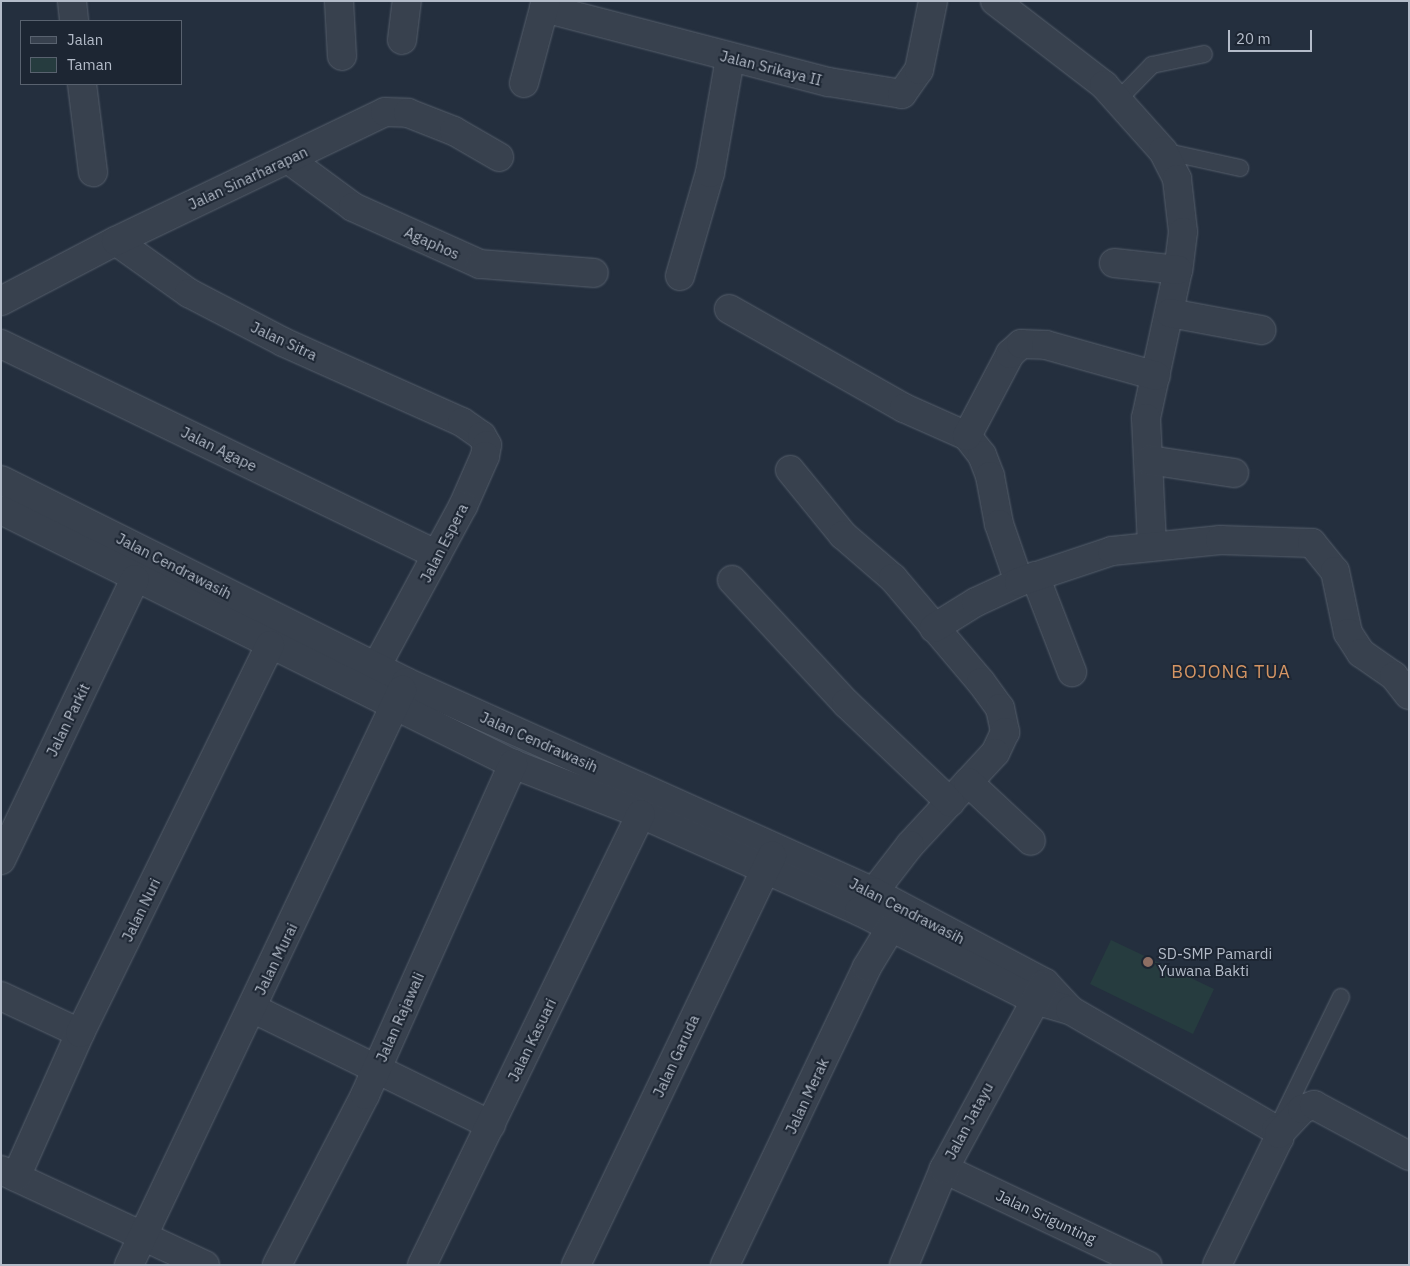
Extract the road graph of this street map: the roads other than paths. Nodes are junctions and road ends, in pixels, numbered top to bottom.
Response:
1 (72, 1) edge
2 (339, 1) edge
3 (407, 1) edge
4 (933, 1) edge
5 (995, 1) edge
6 (545, 5) edge
7 (74, 20) edge
8 (402, 40) dead end
9 (1204, 54) dead end
10 (342, 56) dead end
11 (730, 58) junction
12 (524, 83) dead end
13 (82, 85) edge
14 (1118, 100) junction
15 (1163, 151) junction
16 (499, 157) dead end
17 (288, 159) junction
18 (1240, 168) dead end
19 (93, 172) dead end
20 (116, 241) junction
21 (1114, 263) dead end
22 (1178, 270) junction
23 (594, 273) dead end
24 (680, 276) dead end
25 (1, 301) edge
26 (729, 309) dead end
27 (1170, 313) junction
28 (1261, 330) dead end
29 (1, 344) edge
30 (1156, 376) junction
31 (462, 422) joint
32 (968, 436) junction
33 (1149, 460) junction
34 (790, 470) dead end
35 (1234, 474) dead end
36 (1, 480) edge
37 (4, 518) edge
38 (1152, 544) junction
39 (437, 555) junction
40 (1027, 579) junction
41 (135, 580) junction
42 (732, 580) dead end
43 (934, 628) junction
44 (270, 645) junction
45 (376, 667) junction
46 (1072, 672) dead end
47 (406, 682) junction
48 (1409, 695) edge
49 (394, 707) junction
50 (514, 764) junction
51 (968, 782) junction
52 (950, 802) junction
53 (641, 814) junction
54 (1031, 841) dead end
55 (1, 860) edge
56 (770, 860) junction
57 (866, 901) junction
58 (890, 929) junction
59 (1040, 991) junction
60 (1, 996) edge
61 (1341, 997) dead end
62 (252, 1008) junction
63 (80, 1033) junction
64 (376, 1071) junction
65 (491, 1125) junction
66 (1277, 1132) junction
67 (1409, 1156) edge
68 (944, 1169) junction
69 (9, 1174) edge
70 (143, 1235) junction
71 (129, 1265) edge
72 (205, 1265) edge
73 (277, 1265) edge
74 (422, 1265) edge
75 (576, 1265) edge
76 (725, 1265) edge
77 (904, 1265) edge
78 (1147, 1265) edge
79 (1217, 1265) edge

1 - 7 street
2 - 10 street
3 - 8 street
4 - 11 street, Jalan Srikaya II
5 - 14 street
6 - 11 street, Jalan Srikaya II
6 - 12 street
9 - 14 lane
11 - 24 street
13 - 19 street
14 - 15 street
15 - 18 lane
15 - 22 street
16 - 17 street, Jalan Sinarharapan
17 - 20 street, Jalan Sinarharapan
17 - 23 street, Agaphos
20 - 25 street, Jalan Sinarharapan
20 - 31 street, Jalan Sitra
21 - 22 street
22 - 27 street
26 - 32 street
27 - 28 street
27 - 30 street
29 - 39 street, Jalan Agape
30 - 32 street
30 - 33 street
31 - 39 street, Jalan Espera
32 - 40 street
33 - 35 street
33 - 38 street
34 - 43 street
36 - 45 street, Jalan Cendrawasih
37 - 41 street, Jalan Cendrawasih
38 - 40 street
38 - 48 street
39 - 45 street, Jalan Espera
40 - 43 street
40 - 46 street
41 - 44 street, Jalan Cendrawasih
41 - 55 street, Jalan Parkit
42 - 52 street
43 - 51 street
44 - 49 street, Jalan Cendrawasih
44 - 63 street, Jalan Nuri
45 - 47 street, Jalan Cendrawasih
47 - 49 street, Jalan Murai
47 - 56 street, Jalan Cendrawasih
49 - 50 street, Jalan Cendrawasih
49 - 62 street, Jalan Murai
50 - 53 street, Jalan Cendrawasih
50 - 64 street, Jalan Rajawali
51 - 52 street
51 - 54 street
52 - 57 street
53 - 56 street, Jalan Cendrawasih
53 - 65 street, Jalan Kasuari
56 - 57 street, Jalan Cendrawasih
56 - 75 street, Jalan Garuda
57 - 58 street, Jalan Cendrawasih
57 - 59 street, Jalan Cendrawasih
58 - 59 street, Jalan Cendrawasih
58 - 76 street, Jalan Merak
59 - 66 street, Jalan Cendrawasih
59 - 68 street, Jalan Jatayu
60 - 63 street
61 - 66 lane
62 - 64 street
62 - 70 street, Jalan Murai
63 - 69 street, Jalan Nuri
64 - 65 street
64 - 73 street, Jalan Rajawali
65 - 74 street, Jalan Kasuari
66 - 67 street
66 - 79 street
68 - 77 street, Jalan Jatayu
68 - 78 street, Jalan Srigunting
69 - 70 street
70 - 71 street, Jalan Murai
70 - 72 street

